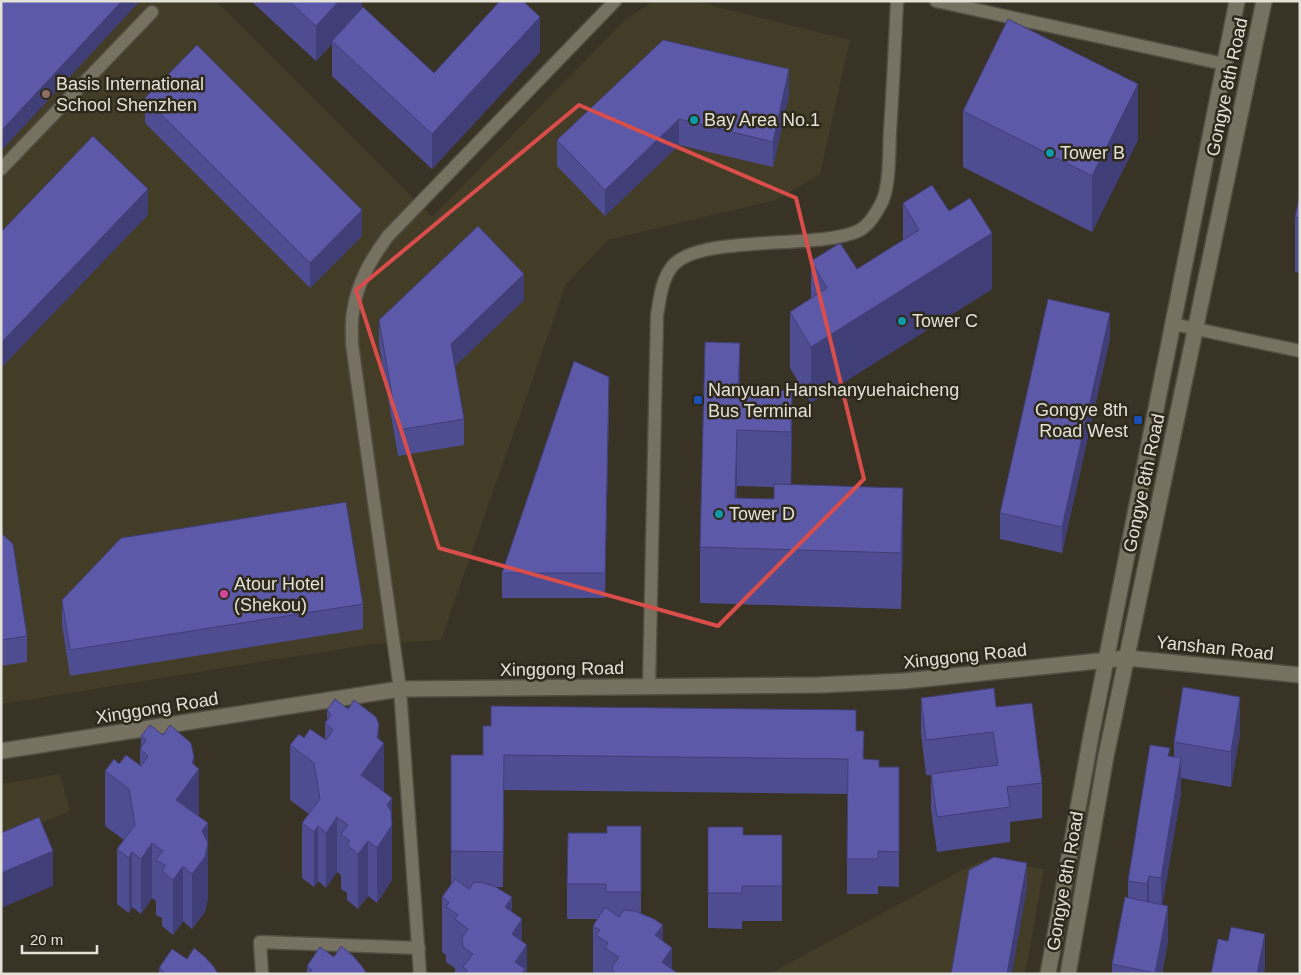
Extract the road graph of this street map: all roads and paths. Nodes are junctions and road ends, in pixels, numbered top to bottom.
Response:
1 (615, 1) edge
2 (897, 1) edge
3 (936, 1) edge
4 (1237, 1) edge
5 (1264, 1) edge
6 (152, 12) dead end
7 (1224, 64) junction
8 (1, 169) edge
9 (1173, 324) junction
10 (1196, 329) junction
11 (1300, 351) edge
12 (1127, 658) junction
13 (1107, 660) junction
14 (1300, 675) edge
15 (649, 687) junction
16 (400, 689) junction
17 (1, 751) edge
18 (419, 948) junction
19 (262, 974) edge
20 (420, 974) edge
21 (1048, 974) edge
22 (1068, 974) edge

1 - 16 lane
2 - 15 lane
3 - 7 lane
4 - 7 street, Gongye 8th Road
5 - 10 street, Gongye 8th Road
6 - 8 lane
7 - 9 street, Gongye 8th Road
9 - 10 lane
9 - 13 street, Gongye 8th Road
10 - 11 lane
10 - 12 street, Gongye 8th Road
12 - 13 street, Xinggong Road
12 - 14 street, Yanshan Road
12 - 22 street, Gongye 8th Road
13 - 15 street, Xinggong Road
13 - 21 street, Gongye 8th Road
15 - 16 street, Xinggong Road
16 - 17 street, Xinggong Road
16 - 18 lane
18 - 19 lane
18 - 20 lane

